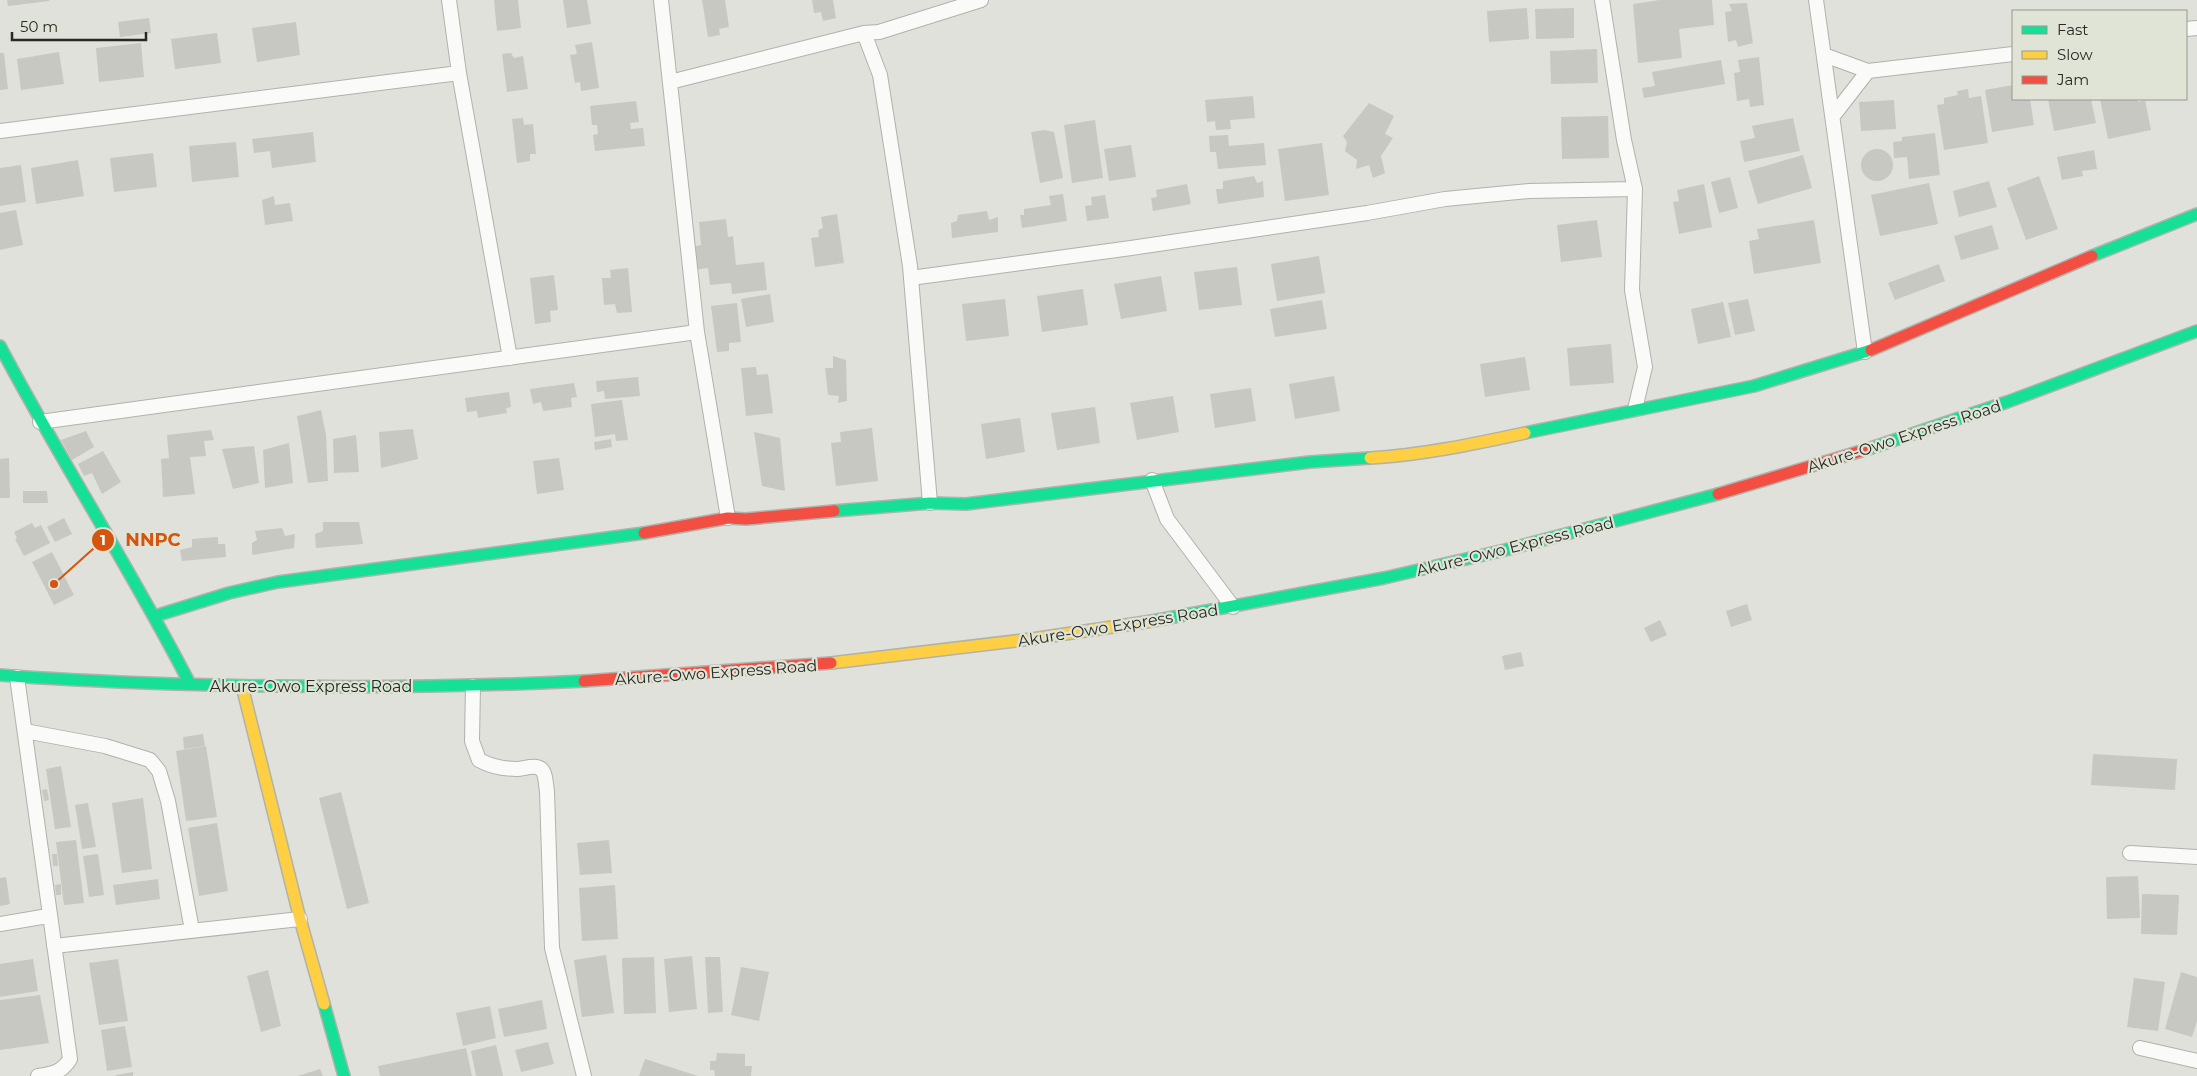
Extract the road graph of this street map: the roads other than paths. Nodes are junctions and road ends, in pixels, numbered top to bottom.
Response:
1 (449, 0) edge
2 (661, 0) edge
3 (981, 0) edge
4 (1602, 0) edge
5 (1816, 0) edge
6 (864, 34) junction
7 (2012, 54) edge
8 (1824, 55) junction
9 (1868, 71) junction
10 (459, 74) junction
11 (670, 82) junction
12 (1833, 116) junction
13 (0, 131) edge
14 (1635, 189) junction
15 (2197, 214) edge
16 (911, 278) junction
17 (2197, 331) edge
18 (697, 332) junction
19 (0, 346) edge
20 (1866, 352) junction
21 (510, 358) junction
22 (1636, 409) junction
23 (40, 422) junction
24 (1152, 480) junction
25 (930, 503) junction
26 (728, 518) junction
27 (1233, 607) junction
28 (155, 616) junction
29 (0, 675) edge
30 (17, 677) junction
31 (190, 684) junction
32 (242, 686) junction
33 (473, 686) junction
34 (25, 731) junction
35 (2130, 853) dead end
36 (2197, 857) edge
37 (48, 916) junction
38 (300, 919) junction
39 (0, 924) edge
40 (192, 930) junction
41 (54, 946) junction
42 (2140, 1048) dead end
43 (2197, 1061) edge
44 (38, 1076) edge
45 (344, 1076) edge
46 (584, 1076) edge

1 - 10 street
2 - 11 street
3 - 6 street
4 - 14 street
5 - 8 street
6 - 11 street
6 - 16 street
7 - 9 street
8 - 9 street
8 - 12 street
9 - 12 street
10 - 13 street
10 - 21 street
11 - 18 street
12 - 20 street
14 - 16 street
14 - 22 street
15 - 20 main road
16 - 25 street
17 - 27 main road, Akure-Owo Express Road
18 - 21 street
18 - 26 street
19 - 23 main road
20 - 22 main road
21 - 23 street
22 - 24 main road
23 - 28 main road
24 - 25 main road
24 - 27 street
25 - 26 main road
26 - 28 main road
27 - 33 main road, Akure-Owo Express Road
28 - 31 main road
29 - 30 main road, Akure-Owo Express Road
30 - 31 main road, Akure-Owo Express Road
30 - 34 street
31 - 32 main road, Akure-Owo Express Road
32 - 33 main road, Akure-Owo Express Road
32 - 38 main road
33 - 46 street
34 - 37 street
34 - 40 street
35 - 36 street
37 - 39 street
37 - 41 street
38 - 40 street
38 - 45 main road
40 - 41 street
41 - 44 street
42 - 43 street

